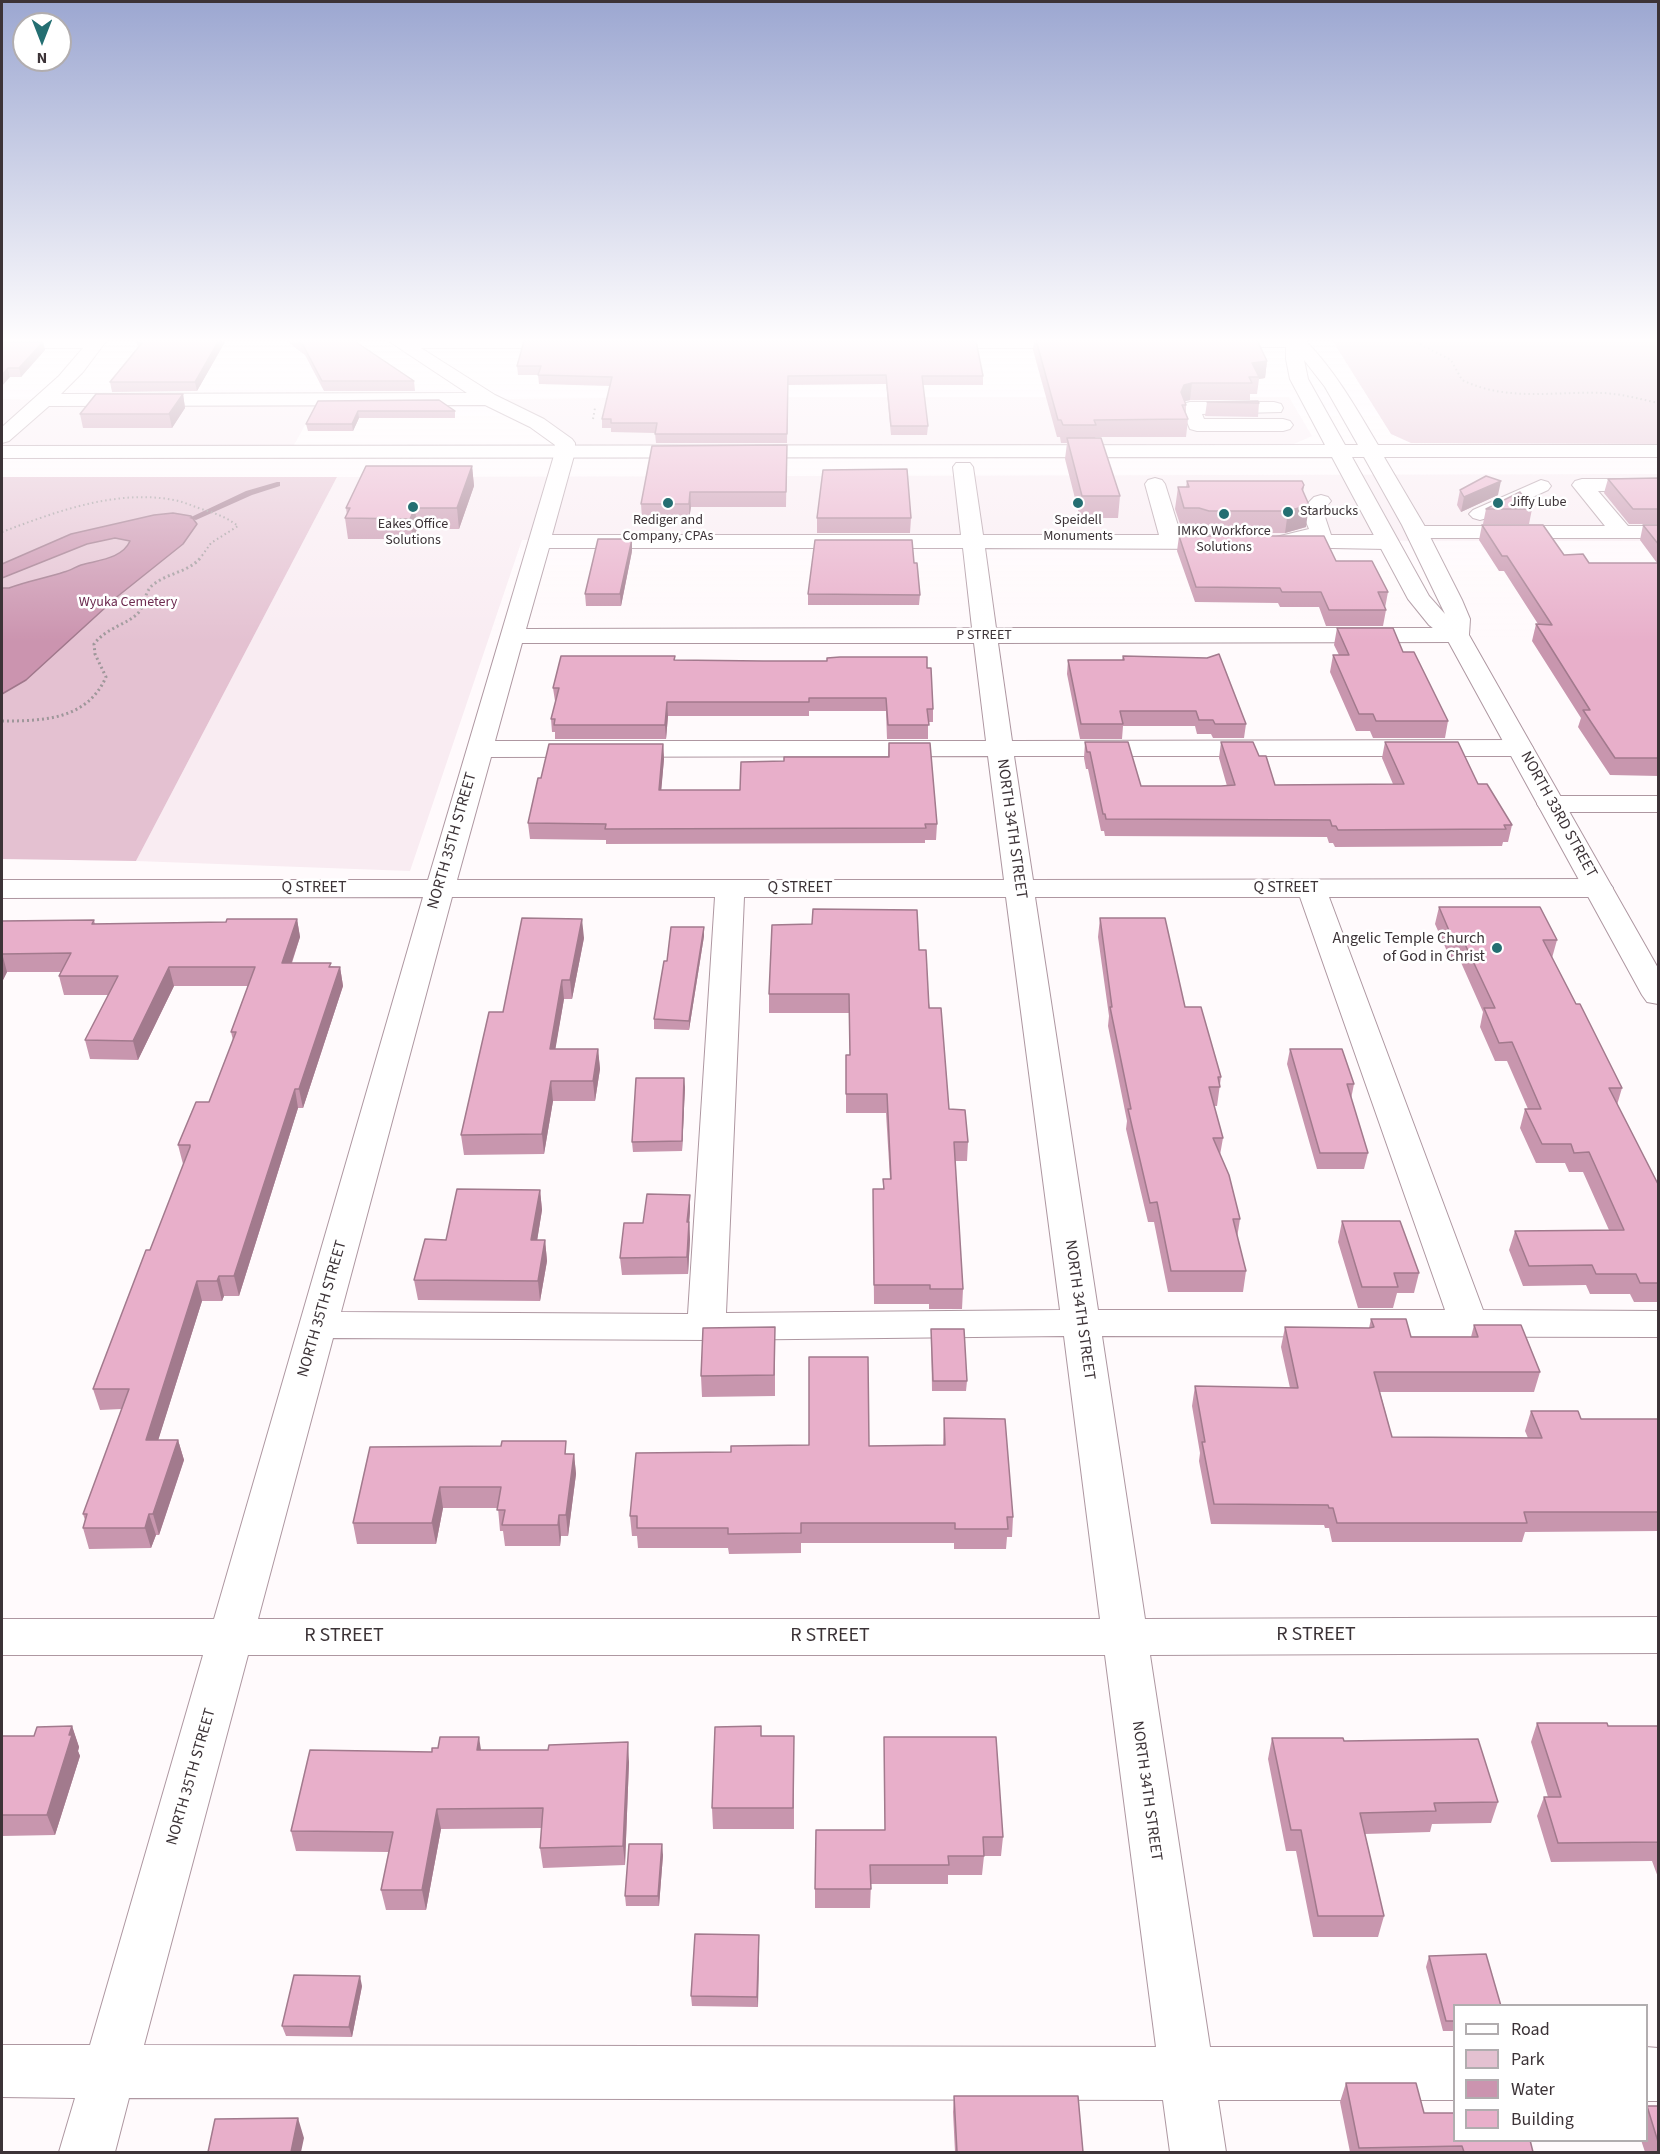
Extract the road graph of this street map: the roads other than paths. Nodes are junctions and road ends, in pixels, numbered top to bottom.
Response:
1 (524, 441) edge
2 (562, 441) edge
3 (1332, 441) edge
4 (1365, 441) edge
5 (1659, 451) edge
6 (2, 452) edge
7 (502, 452) junction
8 (563, 459) junction
9 (1342, 459) junction
10 (1375, 459) junction
11 (963, 467) junction
12 (1659, 467) edge
13 (2, 468) edge
14 (1155, 484) dead end
15 (1541, 486) dead end
16 (1646, 487) edge
17 (1321, 501) dead end
18 (1460, 524) dead end
19 (1417, 532) junction
20 (1622, 532) junction
21 (1659, 532) edge
22 (1253, 540) junction
23 (538, 541) junction
24 (971, 542) junction
25 (1386, 542) junction
26 (1457, 635) junction
27 (511, 636) junction
28 (985, 636) junction
29 (1520, 748) junction
30 (480, 749) junction
31 (1000, 750) junction
32 (1551, 804) junction
33 (1659, 804) edge
34 (440, 888) junction
35 (730, 888) junction
36 (1020, 888) junction
37 (1311, 888) junction
38 (1598, 888) junction
39 (2, 889) edge
40 (1659, 995) edge
41 (1081, 1323) junction
42 (1469, 1323) junction
43 (1659, 1324) edge
44 (318, 1325) junction
45 (706, 1327) junction
46 (1659, 1635) edge
47 (2, 1637) edge
48 (231, 1637) junction
49 (1125, 1637) junction
50 (2, 2071) edge
51 (110, 2071) junction
52 (1453, 2074) edge
53 (1187, 2075) junction
54 (87, 2152) edge
55 (1198, 2152) edge

1 - 7 street
2 - 8 street
3 - 9 street, NORTH 33RD STREET
4 - 10 street, NORTH 33RD STREET
5 - 10 street
6 - 7 street
7 - 8 street
8 - 9 street
8 - 11 street
8 - 13 street
8 - 23 street, NORTH 35TH STREET
9 - 10 street
9 - 11 street
9 - 25 street, NORTH 33RD STREET
10 - 12 street
10 - 19 street, NORTH 33RD STREET
11 - 24 street, NORTH 34TH STREET
14 - 22 street
15 - 18 street
16 - 20 street
17 - 22 street
19 - 20 street
19 - 26 street, NORTH 33RD STREET
20 - 21 street
22 - 24 street
22 - 25 street
23 - 24 street
23 - 27 street, NORTH 35TH STREET
24 - 28 street, NORTH 34TH STREET
25 - 26 street, NORTH 33RD STREET
26 - 28 street, P STREET
26 - 29 street, NORTH 33RD STREET
27 - 28 street, P STREET
27 - 30 street, NORTH 35TH STREET
28 - 31 street, NORTH 34TH STREET
29 - 31 street
29 - 32 street, NORTH 33RD STREET
30 - 31 street
30 - 34 street, NORTH 35TH STREET
31 - 36 street, NORTH 34TH STREET
32 - 33 street
32 - 38 street, NORTH 33RD STREET
34 - 35 street, Q STREET
34 - 39 street, Q STREET
34 - 44 street, NORTH 35TH STREET
35 - 36 street, Q STREET
35 - 45 street
36 - 37 street, Q STREET
36 - 41 street, NORTH 34TH STREET
37 - 38 street, Q STREET
37 - 42 street
38 - 40 street, NORTH 33RD STREET
41 - 42 street
41 - 45 street
41 - 49 street, NORTH 34TH STREET
42 - 43 street
44 - 45 street
44 - 48 street, NORTH 35TH STREET
46 - 49 street, R STREET
47 - 48 street, R STREET
48 - 49 street, R STREET
48 - 51 street, NORTH 35TH STREET
49 - 53 street, NORTH 34TH STREET
50 - 51 street
51 - 53 street
51 - 54 street, NORTH 35TH STREET
52 - 53 street
53 - 55 street, NORTH 34TH STREET

